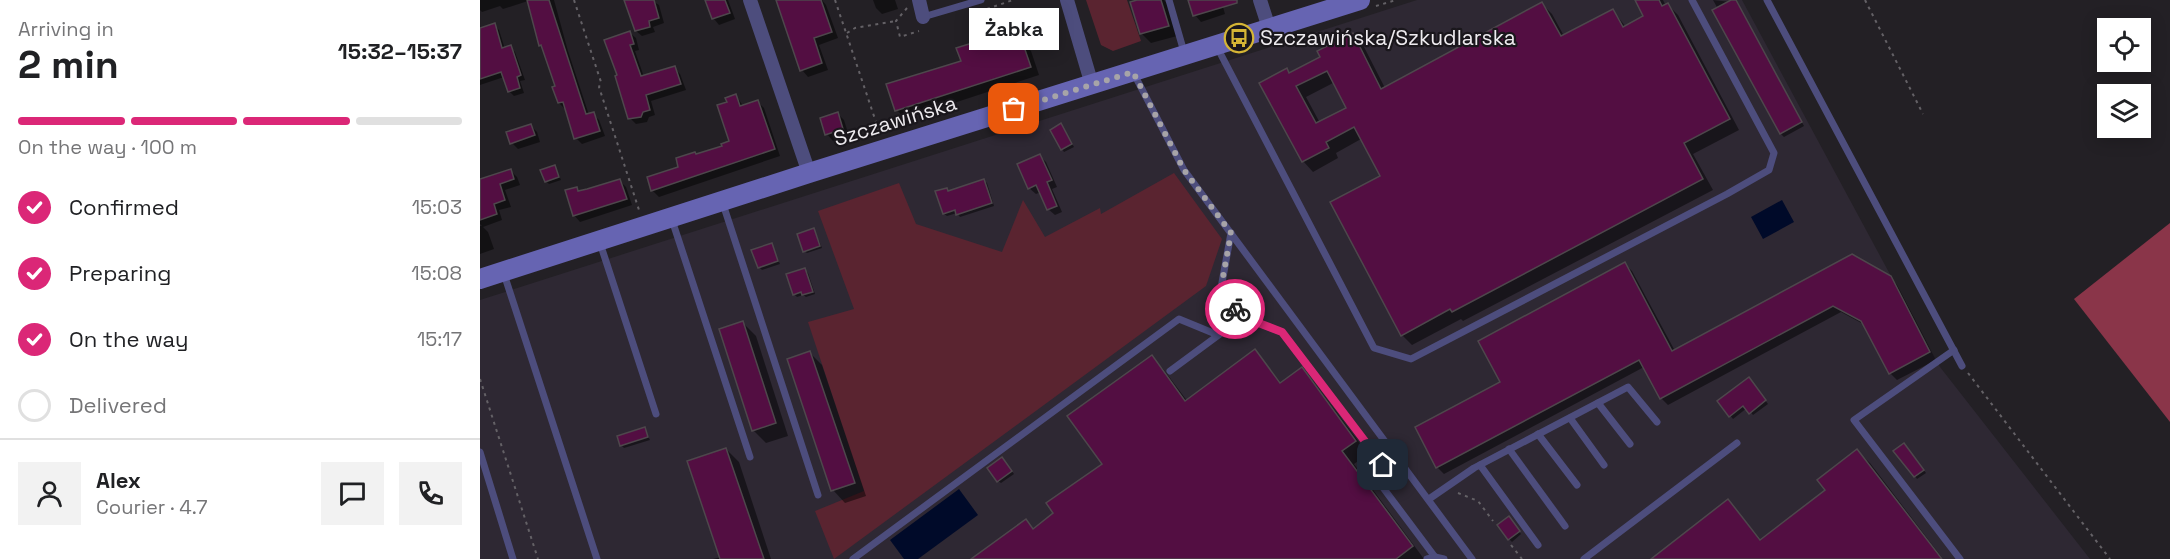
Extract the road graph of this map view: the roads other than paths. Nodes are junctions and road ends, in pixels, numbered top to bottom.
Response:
1 (750, 0) edge
2 (919, 0) edge
3 (981, 0) edge
4 (1067, 0) edge
5 (1169, 0) edge
6 (1260, 0) edge
7 (1360, 0) edge
8 (1692, 0) edge
9 (1767, 0) edge
10 (923, 17) joint
11 (1269, 28) junction
12 (1216, 45) junction
13 (1185, 55) junction
14 (1133, 72) junction
15 (1092, 85) junction
16 (809, 173) junction
17 (722, 201) junction
18 (671, 218) junction
19 (1231, 233) junction
20 (599, 240) junction
21 (504, 272) junction
22 (480, 279) edge
23 (1243, 317) junction
24 (1218, 335) junction
25 (1954, 350) junction
26 (1962, 366) road end
27 (1170, 371) dead end
28 (1598, 403) junction
29 (656, 414) dead end
30 (1570, 418) junction
31 (1657, 422) dead end
32 (1538, 435) junction
33 (1737, 443) dead end
34 (1630, 444) dead end
35 (1509, 449) junction
36 (480, 453) edge
37 (750, 457) dead end
38 (1480, 465) junction
39 (1604, 465) dead end
40 (1576, 485) dead end
41 (818, 495) dead end
42 (1429, 499) junction
43 (1565, 526) dead end
44 (1538, 545) dead end
45 (1435, 557) junction
46 (513, 559) edge
47 (597, 559) edge
48 (853, 559) edge
49 (1426, 559) edge
50 (1444, 559) edge
51 (1472, 559) edge
52 (1584, 559) edge
53 (1960, 559) edge

1 - 16 street
2 - 10 street
3 - 10 lane
4 - 15 street
5 - 13 lane
6 - 11 street
7 - 11 street, Szczawińska
8 - 12 lane
9 - 25 lane
11 - 12 street, Szczawińska
12 - 13 street, Szczawińska
13 - 14 street, Szczawińska
14 - 15 street, Szczawińska
14 - 19 lane
15 - 16 street, Szczawińska
16 - 17 street, Szczawińska
17 - 18 street, Szczawińska
17 - 41 lane
18 - 20 street, Szczawińska
18 - 37 lane
19 - 23 lane
19 - 42 lane
20 - 21 street, Szczawińska
20 - 29 lane
21 - 22 street, Szczawińska
21 - 47 lane
23 - 24 lane
23 - 45 lane
24 - 27 lane
24 - 48 lane
25 - 26 lane
25 - 53 lane
28 - 30 lane
28 - 31 lane
28 - 34 lane
30 - 32 lane
30 - 39 lane
32 - 35 lane
32 - 40 lane
33 - 52 lane
35 - 38 lane
35 - 43 lane
36 - 46 lane
38 - 42 lane
38 - 44 lane
42 - 51 lane
45 - 49 lane
45 - 50 lane

